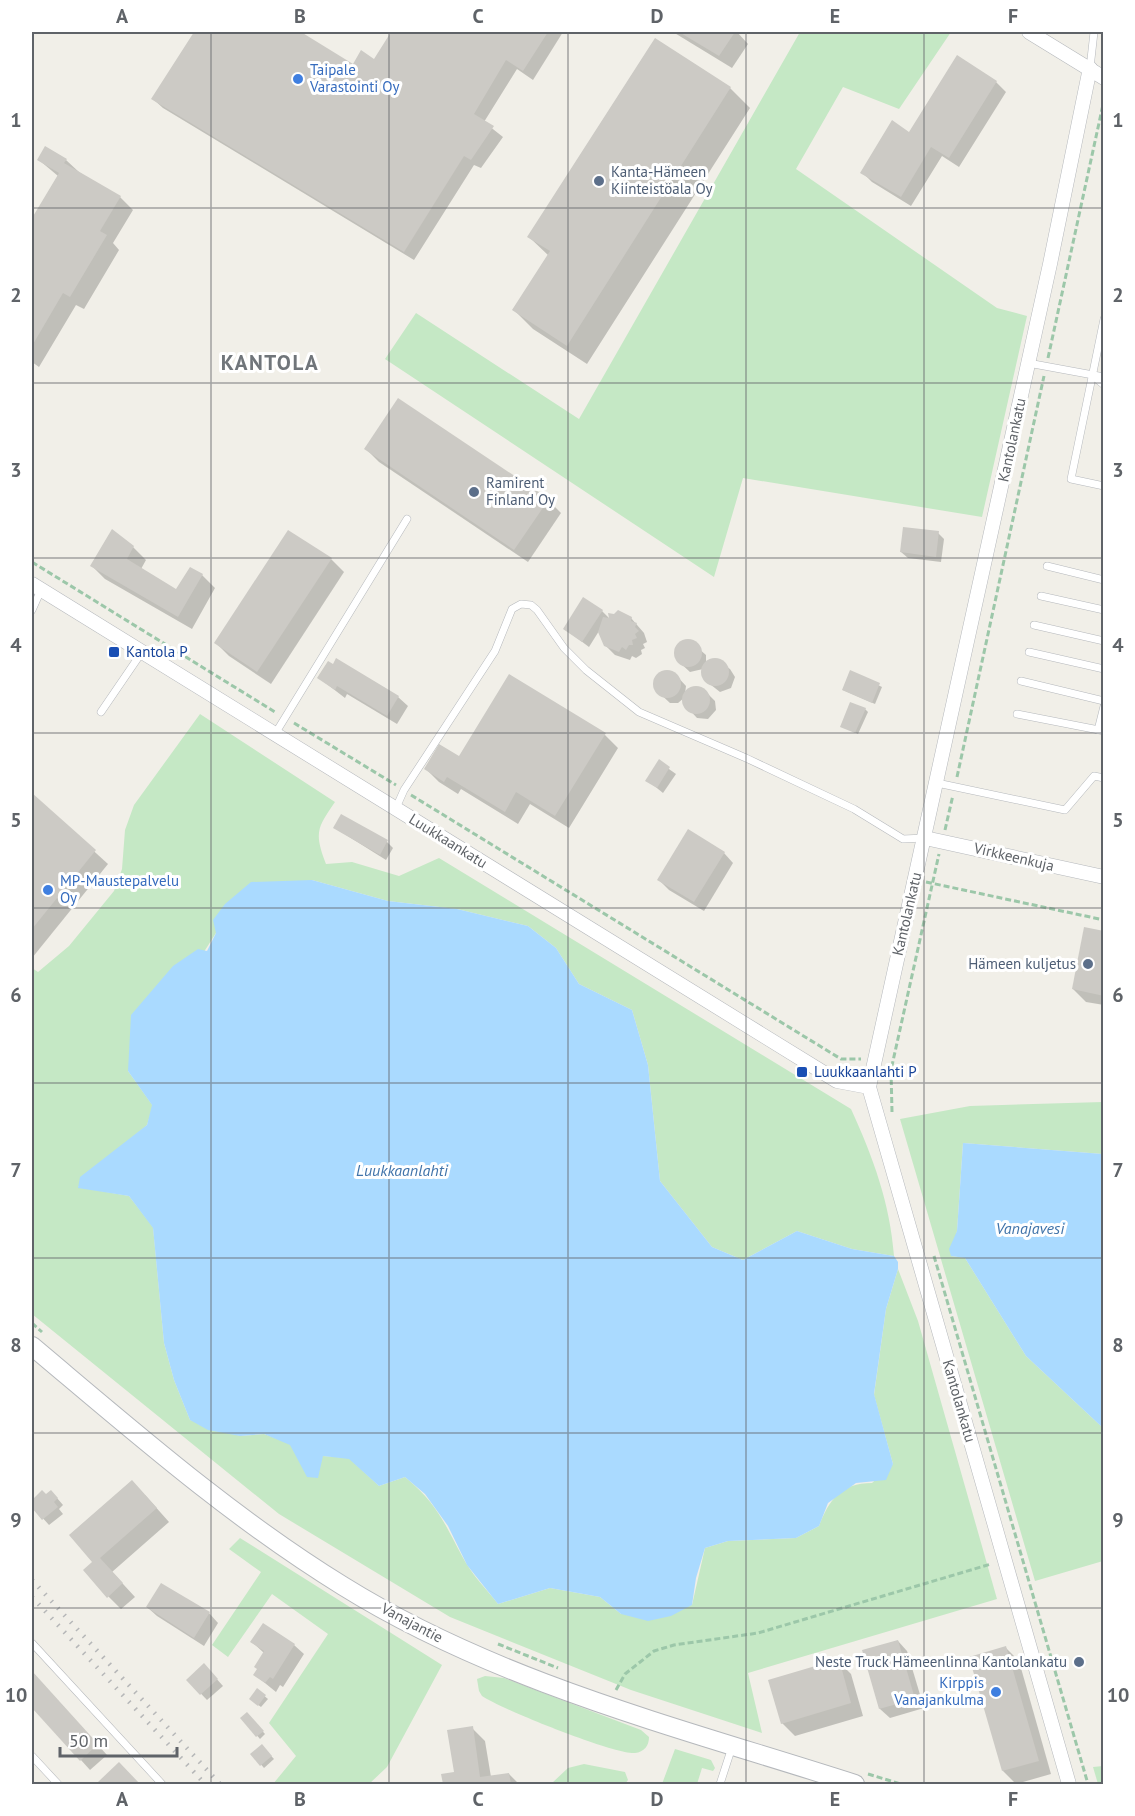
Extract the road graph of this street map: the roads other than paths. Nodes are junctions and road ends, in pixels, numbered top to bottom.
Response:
1 (1029, 32) edge
2 (1094, 32) edge
3 (1090, 68) junction
4 (1104, 78) edge
5 (1104, 319) edge
6 (1028, 363) junction
7 (1091, 375) junction
8 (1104, 377) edge
9 (1104, 385) edge
10 (1104, 486) edge
11 (407, 519) dead end
12 (1047, 566) dead end
13 (1104, 580) edge
14 (36, 587) edge
15 (1041, 596) dead end
16 (32, 610) edge
17 (1104, 610) edge
18 (1034, 625) dead end
19 (1104, 641) edge
20 (142, 652) junction
21 (1029, 652) dead end
22 (1104, 669) edge
23 (1021, 681) dead end
24 (1104, 701) edge
25 (1104, 706) edge
26 (101, 712) dead end
27 (1017, 714) dead end
28 (1101, 731) edge
29 (275, 734) junction
30 (1104, 778) edge
31 (937, 783) junction
32 (396, 808) junction
33 (925, 838) junction
34 (1104, 877) edge
35 (868, 1087) junction
36 (32, 1346) edge
37 (32, 1643) edge
38 (732, 1745) junction
39 (32, 1756) edge
40 (857, 1778) edge
41 (58, 1785) edge
42 (162, 1785) edge
43 (720, 1785) edge
44 (1069, 1785) edge

1 - 3 street
2 - 3 lane, Kantolankatu
3 - 4 street
3 - 6 street, Kantolankatu
5 - 7 lane
6 - 7 lane
6 - 31 street, Kantolankatu
7 - 8 lane
7 - 9 lane
7 - 10 lane
11 - 29 lane
12 - 13 lane
14 - 16 lane
14 - 20 street, Luukkaankatu
15 - 17 lane
18 - 19 lane
20 - 26 lane
20 - 29 street, Luukkaankatu
21 - 22 lane
23 - 24 lane
25 - 28 lane
27 - 28 lane
29 - 32 street, Luukkaankatu
30 - 31 lane
31 - 33 street, Kantolankatu
32 - 33 lane
32 - 35 street, Luukkaankatu
33 - 34 street, Virkkeenkuja
33 - 35 street, Kantolankatu
35 - 44 street, Kantolankatu
36 - 38 street, Vanajantie
37 - 42 lane
38 - 40 street, Vanajantie
38 - 43 lane
39 - 41 lane

